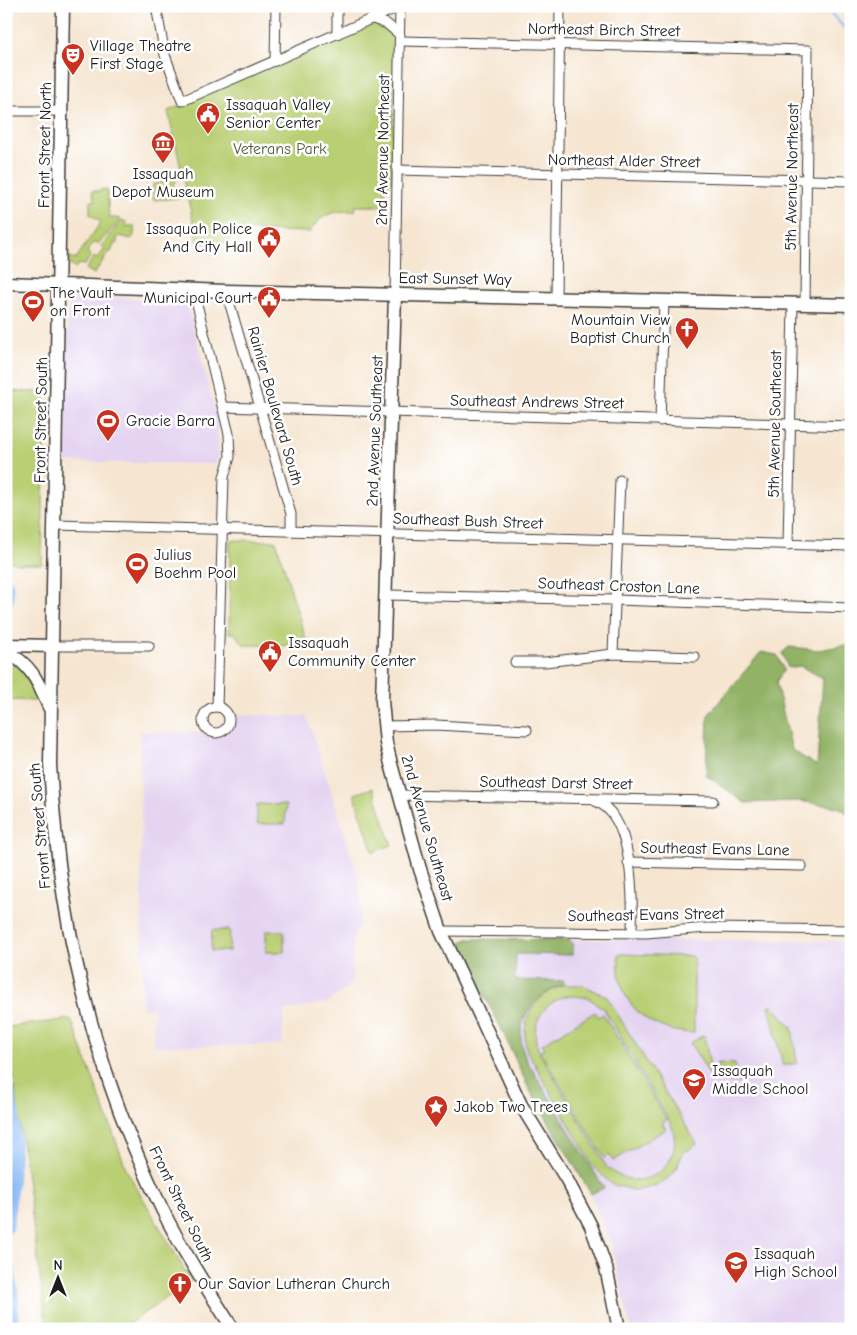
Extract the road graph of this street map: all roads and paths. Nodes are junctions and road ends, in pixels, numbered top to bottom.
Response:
1 (63, 6) edge
2 (156, 6) edge
3 (276, 6) edge
4 (338, 6) edge
5 (401, 6) edge
6 (560, 6) edge
7 (373, 19) junction
8 (337, 34) junction
9 (400, 38) junction
10 (559, 44) junction
11 (808, 50) joint
12 (275, 61) junction
13 (62, 111) junction
14 (6, 112) edge
15 (397, 170) junction
16 (558, 174) junction
17 (807, 179) junction
18 (851, 181) edge
19 (6, 283) edge
20 (60, 285) junction
21 (195, 290) junction
22 (226, 291) junction
23 (395, 295) junction
24 (556, 298) junction
25 (664, 301) junction
26 (799, 304) junction
27 (851, 305) edge
28 (223, 407) junction
29 (260, 410) junction
30 (392, 414) junction
31 (660, 420) junction
32 (789, 424) junction
33 (851, 426) edge
34 (620, 480) dead end
35 (55, 525) junction
36 (222, 529) junction
37 (291, 531) junction
38 (388, 534) junction
39 (617, 540) junction
40 (788, 545) junction
41 (851, 546) edge
42 (387, 595) junction
43 (615, 600) junction
44 (851, 608) edge
45 (6, 645) edge
46 (53, 646) junction
47 (149, 646) dead end
48 (6, 652) edge
49 (613, 654) junction
50 (694, 657) dead end
51 (515, 662) dead end
52 (217, 707) dead end
53 (51, 711) junction
54 (384, 726) junction
55 (527, 730) dead end
56 (399, 795) junction
57 (585, 799) junction
58 (713, 801) dead end
59 (628, 862) junction
60 (802, 866) dead end
61 (851, 930) edge
62 (441, 931) junction
63 (632, 933) junction
64 (233, 1329) edge
65 (619, 1329) edge

1 - 13 main road, Front Street North
2 - 12 street
3 - 12 street
4 - 8 street
5 - 7 street
5 - 9 street, 2nd Avenue Northeast
6 - 10 street
7 - 8 street
7 - 9 street
8 - 12 street
9 - 10 street, Northeast Birch Street
9 - 15 street, 2nd Avenue Northeast
10 - 11 street, Northeast Birch Street
10 - 16 street
11 - 17 street, 5th Avenue Northeast
13 - 14 street
13 - 20 main road, Front Street North
15 - 16 street, Northeast Alder Street
15 - 23 street, 2nd Avenue Northeast
16 - 17 street, Northeast Alder Street
16 - 24 street
17 - 18 street, Northeast Alder Street
17 - 26 street, 5th Avenue Northeast
19 - 20 main road, East Sunset Way
20 - 21 main road, East Sunset Way
20 - 35 main road, Front Street South
21 - 22 main road, East Sunset Way
21 - 28 street
22 - 23 main road, East Sunset Way
22 - 29 street, Rainier Boulevard South
23 - 24 main road, East Sunset Way
23 - 30 main road, 2nd Avenue Southeast
24 - 25 main road, East Sunset Way
25 - 26 main road, East Sunset Way
25 - 31 street
26 - 27 main road, East Sunset Way
26 - 32 street, 5th Avenue Southeast
28 - 29 street, Southeast Andrews Street
28 - 36 street
29 - 30 street, Southeast Andrews Street
29 - 37 street, Rainier Boulevard South
30 - 31 street, Southeast Andrews Street
30 - 38 main road, 2nd Avenue Southeast
31 - 32 street, Southeast Andrews Street
32 - 33 street, Southeast Andrews Street
32 - 40 street, 5th Avenue Southeast
34 - 39 street
35 - 36 street, Southeast Bush Street
35 - 46 main road, Front Street South
36 - 37 street, Southeast Bush Street
36 - 52 street
37 - 38 street, Southeast Bush Street
38 - 39 street, Southeast Bush Street
38 - 42 main road, 2nd Avenue Southeast
39 - 40 street, Southeast Bush Street
39 - 43 street
40 - 41 street, Southeast Bush Street
42 - 43 street, Southeast Croston Lane
42 - 54 main road, 2nd Avenue Southeast
43 - 44 street, Southeast Croston Lane
43 - 49 street
45 - 46 main road
46 - 47 street
46 - 53 main road, Front Street South
48 - 53 main road
49 - 50 street
49 - 51 street
53 - 64 main road, Front Street South
54 - 55 street
54 - 56 main road, 2nd Avenue Southeast
56 - 57 street, Southeast Darst Street
56 - 62 main road, 2nd Avenue Southeast
57 - 58 street, Southeast Darst Street
57 - 59 street
59 - 60 street, Southeast Evans Lane
59 - 63 street
61 - 63 street, Southeast Evans Street
62 - 63 street, Southeast Evans Street
62 - 65 main road, 2nd Avenue Southeast

